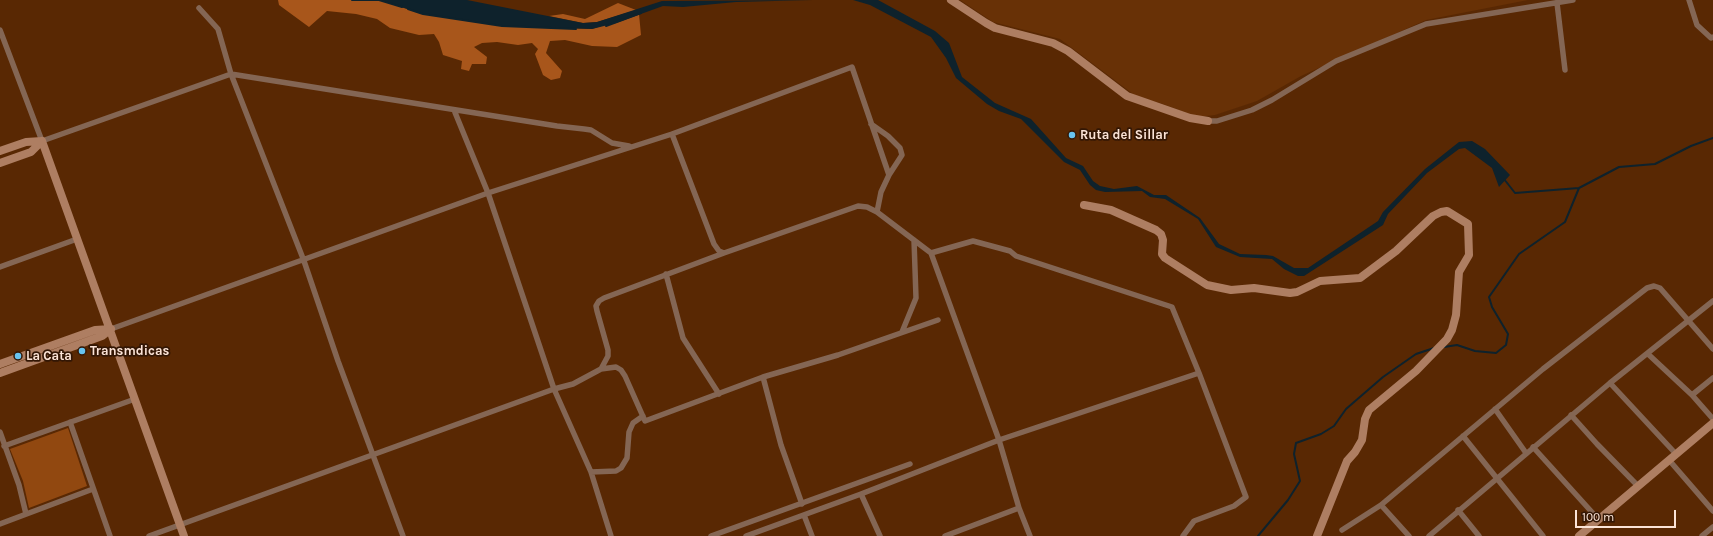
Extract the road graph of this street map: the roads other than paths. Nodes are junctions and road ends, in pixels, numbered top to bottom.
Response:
1 (951, 0) edge
2 (1573, 0) edge
3 (1689, 0) edge
4 (1557, 3) junction
5 (199, 8) dead end
6 (0, 30) edge
7 (1713, 37) edge
8 (1564, 70) dead end
9 (231, 74) junction
10 (454, 110) junction
11 (1208, 121) joint
12 (871, 124) junction
13 (672, 134) junction
14 (42, 141) junction
15 (631, 146) junction
16 (0, 151) edge
17 (0, 163) edge
18 (889, 175) junction
19 (488, 193) junction
20 (1084, 205) dead end
21 (877, 212) junction
22 (77, 239) junction
23 (914, 240) junction
24 (724, 253) junction
25 (931, 253) junction
26 (304, 261) junction
27 (0, 267) edge
28 (666, 274) junction
29 (1713, 300) edge
30 (938, 320) dead end
31 (1688, 322) junction
32 (111, 329) junction
33 (902, 332) junction
34 (1713, 349) edge
35 (1648, 354) junction
36 (0, 364) edge
37 (601, 369) junction
38 (0, 373) edge
39 (1199, 373) junction
40 (763, 377) junction
41 (1713, 378) edge
42 (1610, 383) junction
43 (554, 389) junction
44 (720, 394) junction
45 (1692, 395) junction
46 (135, 399) junction
47 (1495, 409) junction
48 (1571, 415) junction
49 (643, 416) junction
50 (1713, 419) edge
51 (70, 422) junction
52 (1713, 423) edge
53 (0, 432) edge
54 (1463, 436) junction
55 (999, 440) junction
56 (4, 446) junction
57 (1533, 447) junction
58 (1526, 453) junction
59 (1676, 454) junction
60 (373, 456) junction
61 (1669, 460) junction
62 (910, 464) dead end
63 (591, 472) junction
64 (1496, 478) junction
65 (1638, 486) junction
66 (93, 489) junction
67 (861, 494) junction
68 (802, 504) junction
69 (1381, 505) junction
70 (1019, 508) junction
71 (1458, 510) junction
72 (1713, 511) edge
73 (26, 514) junction
74 (804, 515) junction
75 (1599, 520) junction
76 (0, 524) edge
77 (180, 525) junction
78 (1713, 527) edge
79 (1342, 530) dead end
80 (954, 535) edge
81 (110, 536) edge
82 (149, 536) edge
83 (184, 536) edge
84 (403, 536) edge
85 (611, 536) edge
86 (711, 536) edge
87 (746, 536) edge
88 (812, 536) edge
89 (880, 536) edge
90 (945, 536) edge
91 (1030, 536) edge
92 (1183, 536) edge
93 (1317, 536) edge
94 (1409, 536) edge
95 (1429, 536) edge
96 (1479, 536) edge
97 (1543, 536) edge
98 (1579, 536) edge
99 (1702, 536) edge

1 - 11 street
2 - 4 street
3 - 7 street
4 - 8 street
4 - 11 street
5 - 9 street
6 - 14 street
9 - 10 street
9 - 14 street
9 - 26 street
10 - 15 street
10 - 19 street
12 - 13 street
12 - 18 street
12 - 18 street
13 - 15 street
13 - 24 street
14 - 16 street
14 - 17 street
14 - 22 street
15 - 19 street
18 - 21 street
19 - 26 street
19 - 43 street
20 - 93 street
21 - 23 street
21 - 24 street
22 - 27 street
22 - 32 street
23 - 25 street
23 - 33 street
24 - 28 street
25 - 39 street
25 - 55 street
26 - 32 street
26 - 60 street
28 - 37 street
28 - 44 street
29 - 31 street
30 - 33 street
31 - 34 street
31 - 35 street
31 - 47 street
32 - 36 street
32 - 38 street
32 - 46 street
33 - 40 street
35 - 42 street
35 - 45 street
37 - 43 street
37 - 49 street
39 - 55 street
39 - 92 street
40 - 44 street
40 - 68 street
41 - 45 street
42 - 48 street
42 - 59 street
43 - 60 street
43 - 63 street
44 - 49 street
45 - 50 street
46 - 51 street
46 - 77 street
47 - 54 street
47 - 58 street
48 - 57 street
48 - 65 street
49 - 63 street
51 - 56 street
51 - 66 street
52 - 59 street
53 - 56 street
54 - 64 street
54 - 69 street
55 - 67 street
55 - 70 street
56 - 73 street
57 - 58 street
57 - 75 street
58 - 64 street
59 - 61 street
60 - 77 street
60 - 84 street
61 - 65 street
61 - 72 street
62 - 68 street
63 - 85 street
64 - 71 street
64 - 97 street
65 - 75 street
66 - 73 street
66 - 81 street
67 - 74 street
67 - 89 street
68 - 86 street
69 - 79 street
69 - 94 street
70 - 80 street
70 - 91 street
71 - 95 street
71 - 96 street
73 - 76 street
74 - 87 street
74 - 88 street
75 - 98 street
77 - 82 street
77 - 83 street
78 - 99 street
80 - 90 street

